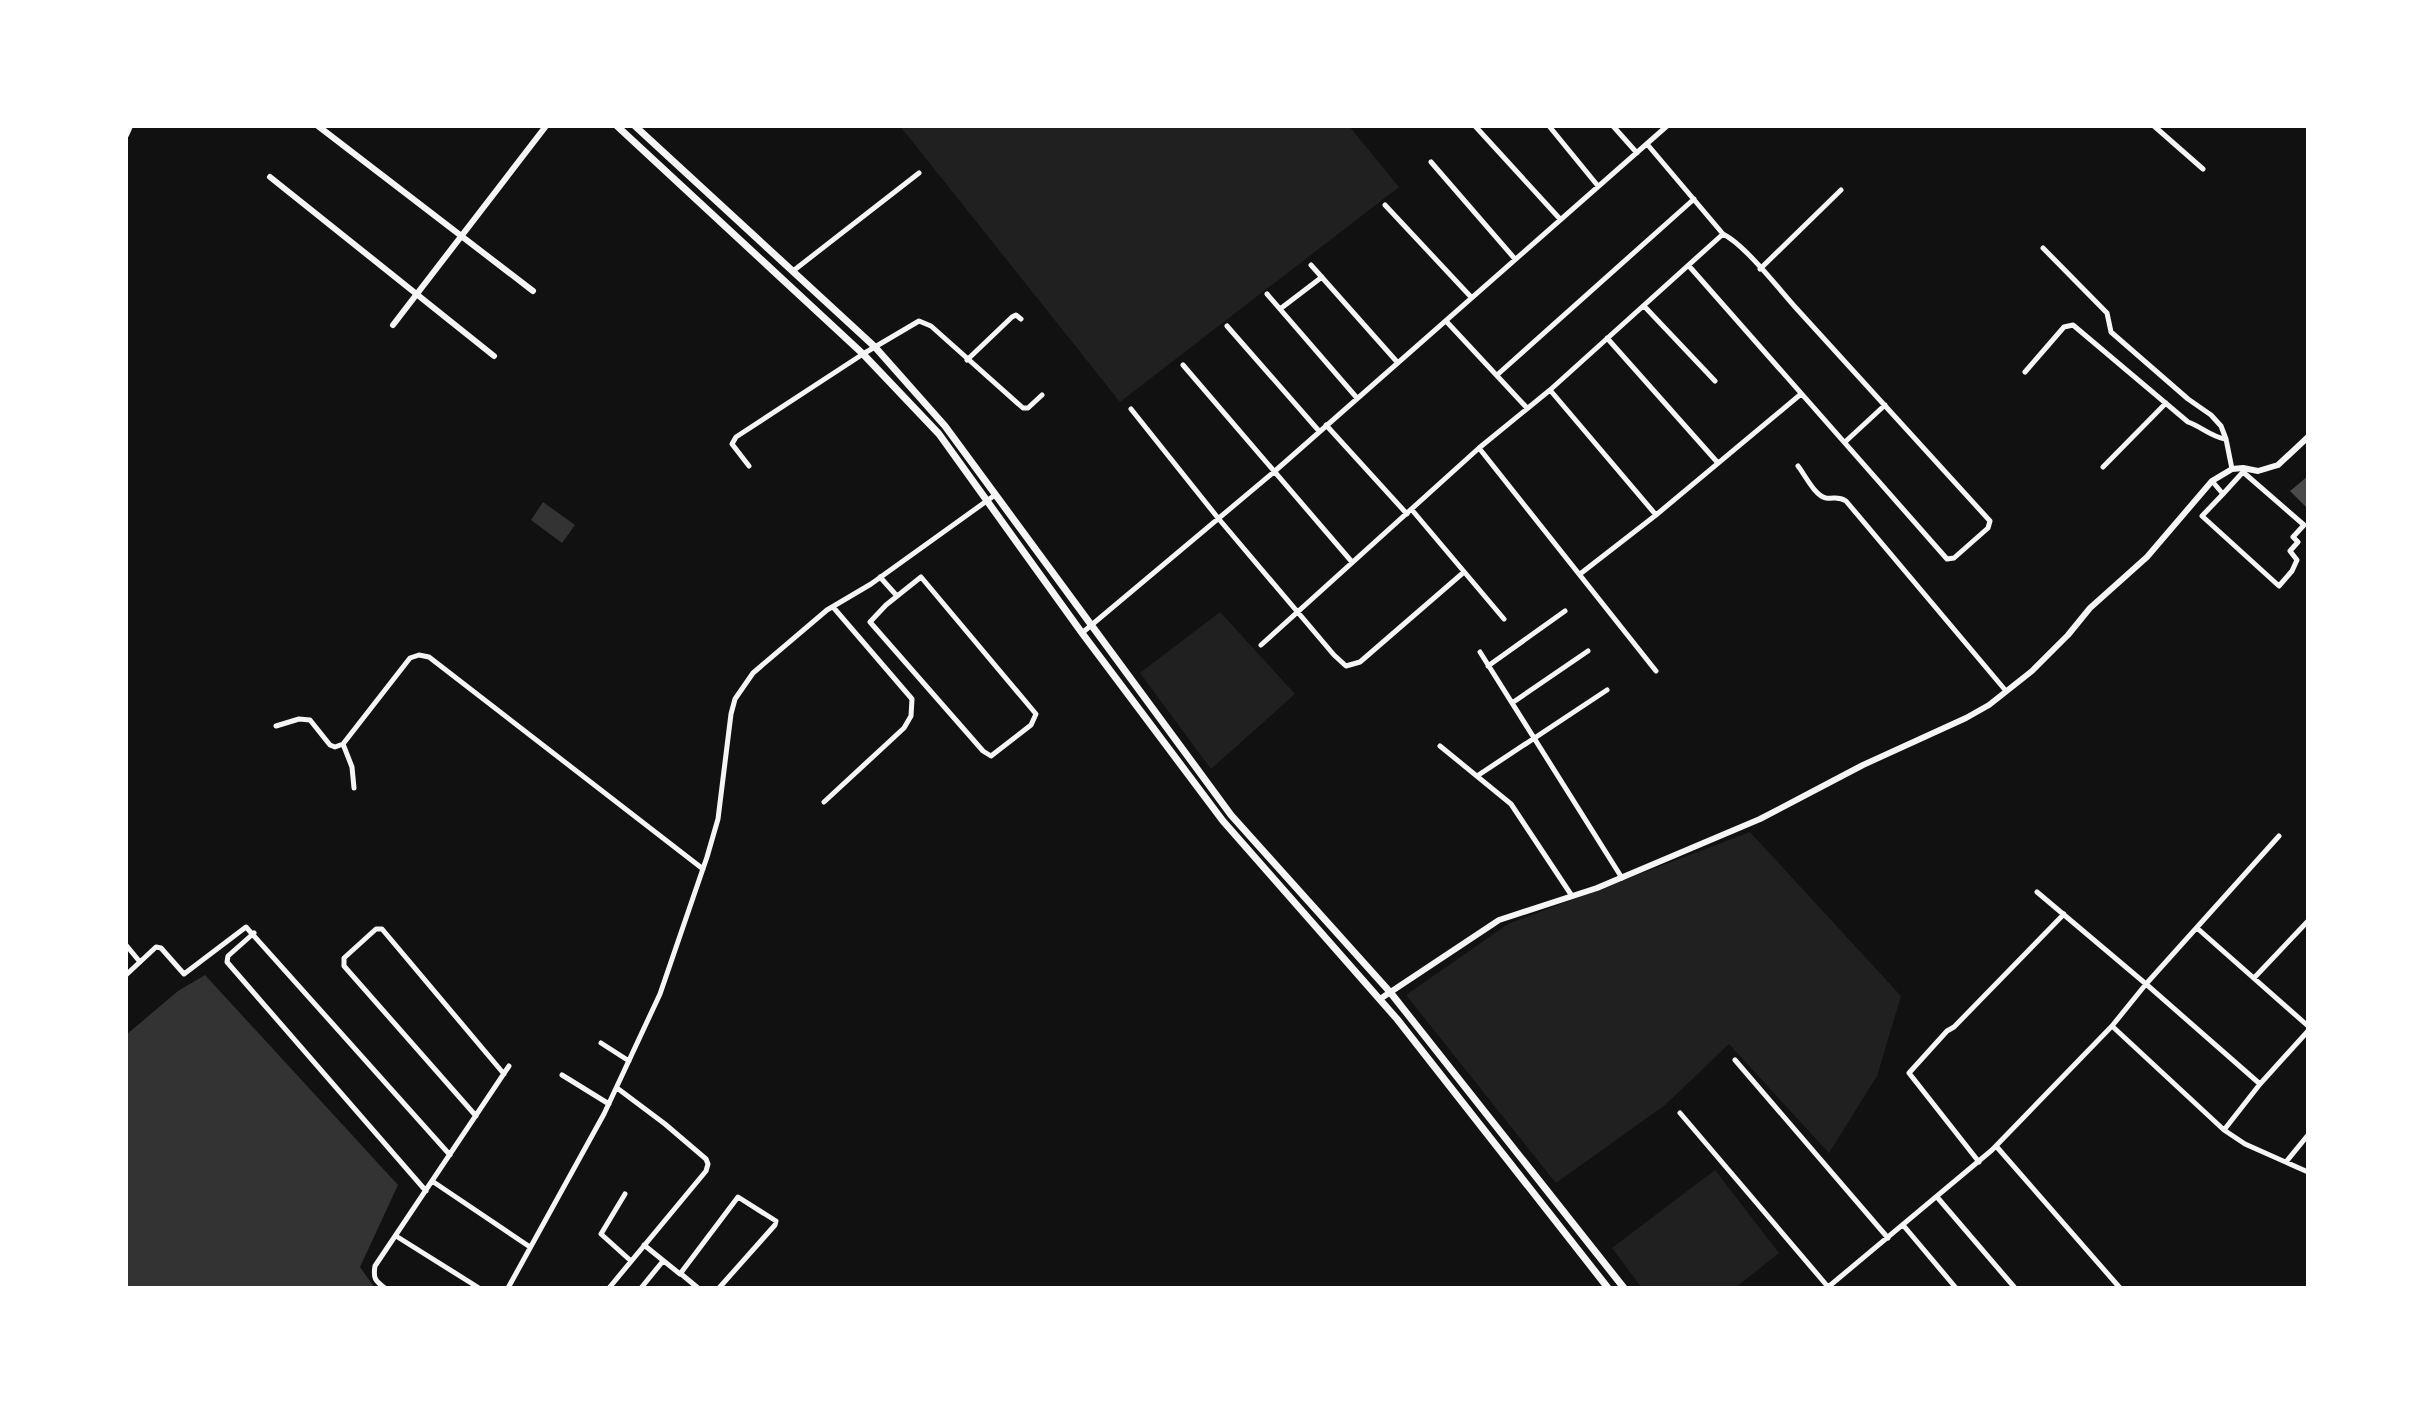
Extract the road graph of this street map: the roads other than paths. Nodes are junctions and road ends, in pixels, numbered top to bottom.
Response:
1 (130, 126) edge
2 (318, 126) edge
3 (546, 126) edge
4 (617, 126) edge
5 (635, 126) edge
6 (1475, 126) edge
7 (1549, 126) edge
8 (1613, 126) edge
9 (1667, 126) edge
10 (2154, 126) edge
11 (126, 135) edge
12 (1647, 144) junction
13 (1637, 153) junction
14 (1431, 162) dead end
15 (2203, 169) dead end
16 (919, 173) dead end
17 (270, 177) dead end
18 (1598, 186) junction
19 (1841, 190) dead end
20 (1694, 199) junction
21 (1385, 205) dead end
22 (1560, 219) junction
23 (1723, 234) junction
24 (462, 236) junction
25 (2043, 248) dead end
26 (1515, 259) junction
27 (1311, 265) dead end
28 (1689, 266) junction
29 (1760, 269) junction
30 (793, 271) junction
31 (1322, 277) junction
32 (533, 291) dead end
33 (417, 294) junction
34 (1267, 294) dead end
35 (1471, 297) junction
36 (1644, 306) junction
37 (1280, 309) junction
38 (1021, 319) dead end
39 (1446, 321) junction
40 (393, 325) dead end
41 (1227, 326) dead end
42 (1607, 338) junction
43 (875, 347) junction
44 (863, 354) junction
45 (494, 356) dead end
46 (967, 360) junction
47 (1398, 363) junction
48 (1183, 365) dead end
49 (2025, 372) dead end
50 (1497, 375) junction
51 (1715, 381) dead end
52 (1550, 390) junction
53 (1801, 394) junction
54 (1042, 395) dead end
55 (1357, 398) junction
56 (2166, 403) junction
57 (1885, 405) junction
58 (1527, 408) junction
59 (1131, 409) dead end
60 (1326, 425) junction
61 (1319, 431) junction
62 (2308, 437) edge
63 (2226, 439) junction
64 (1844, 442) junction
65 (1479, 448) junction
66 (1718, 463) junction
67 (749, 466) dead end
68 (1798, 466) dead end
69 (2103, 467) dead end
70 (2232, 469) junction
71 (1275, 471) junction
72 (2212, 481) junction
73 (2223, 494) junction
74 (995, 495) junction
75 (986, 502) junction
76 (1409, 512) junction
77 (1656, 515) junction
78 (1218, 518) junction
79 (1352, 562) junction
80 (1464, 572) junction
81 (1580, 574) junction
82 (880, 577) junction
83 (897, 596) junction
84 (833, 607) junction
85 (1565, 611) dead end
86 (1297, 612) junction
87 (1504, 619) dead end
88 (1091, 627) junction
89 (1082, 633) junction
90 (1261, 645) dead end
91 (1588, 651) dead end
92 (1480, 652) dead end
93 (1488, 666) junction
94 (1656, 671) dead end
95 (1607, 690) dead end
96 (2006, 691) junction
97 (1512, 703) junction
98 (276, 726) dead end
99 (1534, 739) junction
100 (343, 744) junction
101 (1440, 746) dead end
102 (1477, 776) junction
103 (354, 788) dead end
104 (824, 802) dead end
105 (2279, 836) dead end
106 (703, 869) junction
107 (1622, 878) junction
108 (2037, 892) dead end
109 (1572, 896) junction
110 (2064, 914) junction
111 (2308, 921) edge
112 (2197, 928) junction
113 (254, 933) junction
114 (126, 945) edge
115 (140, 962) junction
116 (126, 975) edge
117 (2254, 978) junction
118 (2146, 984) junction
119 (1390, 992) junction
120 (1380, 999) junction
121 (2112, 1026) junction
122 (2308, 1028) edge
123 (601, 1043) dead end
124 (1735, 1060) dead end
125 (629, 1061) junction
126 (509, 1066) dead end
127 (504, 1074) junction
128 (562, 1075) dead end
129 (2260, 1084) junction
130 (617, 1088) junction
131 (609, 1104) junction
132 (1680, 1113) dead end
133 (476, 1116) junction
134 (2224, 1130) junction
135 (2308, 1135) edge
136 (1996, 1146) junction
137 (450, 1155) junction
138 (1979, 1162) junction
139 (2286, 1162) junction
140 (2308, 1172) edge
141 (432, 1181) junction
142 (426, 1191) junction
143 (625, 1194) dead end
144 (1937, 1197) junction
145 (1903, 1225) junction
146 (396, 1236) junction
147 (1888, 1238) junction
148 (644, 1245) junction
149 (530, 1247) junction
150 (631, 1261) junction
151 (664, 1261) junction
152 (680, 1273) junction
153 (385, 1288) edge
154 (479, 1288) edge
155 (508, 1288) edge
156 (609, 1288) edge
157 (641, 1288) edge
158 (698, 1288) edge
159 (719, 1288) edge
160 (1608, 1288) edge
161 (1624, 1288) edge
162 (1828, 1288) edge
163 (1956, 1288) edge
164 (2015, 1288) edge
165 (2120, 1288) edge

1 - 11 street
2 - 24 street
3 - 24 street
4 - 44 main road
5 - 30 main road
6 - 22 street
7 - 18 street
8 - 13 street
9 - 12 street
10 - 15 street
12 - 13 street
12 - 20 street
13 - 18 street
14 - 26 street
16 - 30 street
17 - 33 street
18 - 22 street
19 - 29 street
20 - 23 street
20 - 50 street
21 - 35 street
22 - 26 street
23 - 28 street
23 - 29 street
24 - 32 street
24 - 33 street
25 - 63 street
26 - 35 street
27 - 31 street
28 - 36 street
28 - 53 street
29 - 57 street
30 - 43 main road
31 - 37 street
31 - 47 street
33 - 40 street
33 - 45 street
34 - 37 street
35 - 39 street
36 - 42 street
36 - 51 street
37 - 55 street
38 - 46 street
39 - 47 street
39 - 50 street
41 - 61 street
42 - 52 street
42 - 66 street
43 - 44 street
43 - 46 street
43 - 74 main road
44 - 67 street
44 - 75 main road
46 - 54 street
47 - 55 street
48 - 71 street
49 - 56 street
50 - 58 street
52 - 58 street
52 - 77 street
53 - 64 street
53 - 66 street
55 - 60 street
56 - 63 street
56 - 69 street
57 - 64 street
57 - 64 street
58 - 65 street
59 - 78 street
60 - 61 street
60 - 76 street
61 - 71 street
62 - 70 street
63 - 70 street
65 - 76 street
65 - 81 street
66 - 77 street
68 - 96 street
70 - 72 street
71 - 78 street
71 - 79 street
72 - 73 street
72 - 96 street
73 - 73 street
74 - 75 street
74 - 88 main road
75 - 82 street
75 - 89 main road
76 - 79 street
76 - 80 street
77 - 81 street
78 - 86 street
78 - 88 street
79 - 86 street
80 - 86 street
80 - 87 street
81 - 94 street
82 - 83 street
82 - 84 street
83 - 83 street
84 - 104 street
84 - 106 street
85 - 93 street
86 - 90 street
88 - 89 street
88 - 119 main road
89 - 120 main road
91 - 97 street
92 - 93 street
93 - 97 street
95 - 99 street
96 - 107 street
97 - 99 street
98 - 100 street
99 - 102 street
99 - 107 street
100 - 103 street
100 - 106 street
101 - 102 street
102 - 109 street
105 - 112 street
106 - 125 street
107 - 109 street
108 - 110 street
109 - 119 street
110 - 118 street
110 - 138 street
111 - 117 street
112 - 117 street
112 - 118 street
113 - 115 street
113 - 137 street
113 - 142 street
114 - 115 street
115 - 116 street
117 - 122 street
118 - 121 street
118 - 129 street
119 - 120 street
119 - 161 main road
120 - 160 main road
121 - 134 street
121 - 136 street
122 - 129 street
123 - 125 street
124 - 147 street
125 - 130 street
126 - 127 street
127 - 133 street
127 - 133 street
128 - 131 street
129 - 134 street
130 - 131 street
130 - 148 street
131 - 149 street
132 - 162 street
133 - 137 street
134 - 139 street
135 - 139 street
136 - 138 street
136 - 165 street
137 - 141 street
138 - 144 street
139 - 140 street
141 - 142 street
141 - 149 street
142 - 146 street
143 - 150 street
144 - 145 street
144 - 164 street
145 - 147 street
145 - 163 street
146 - 153 street
146 - 154 street
147 - 162 street
148 - 150 street
148 - 151 street
149 - 155 street
150 - 156 street
151 - 152 street
151 - 157 street
152 - 158 street
152 - 159 street

